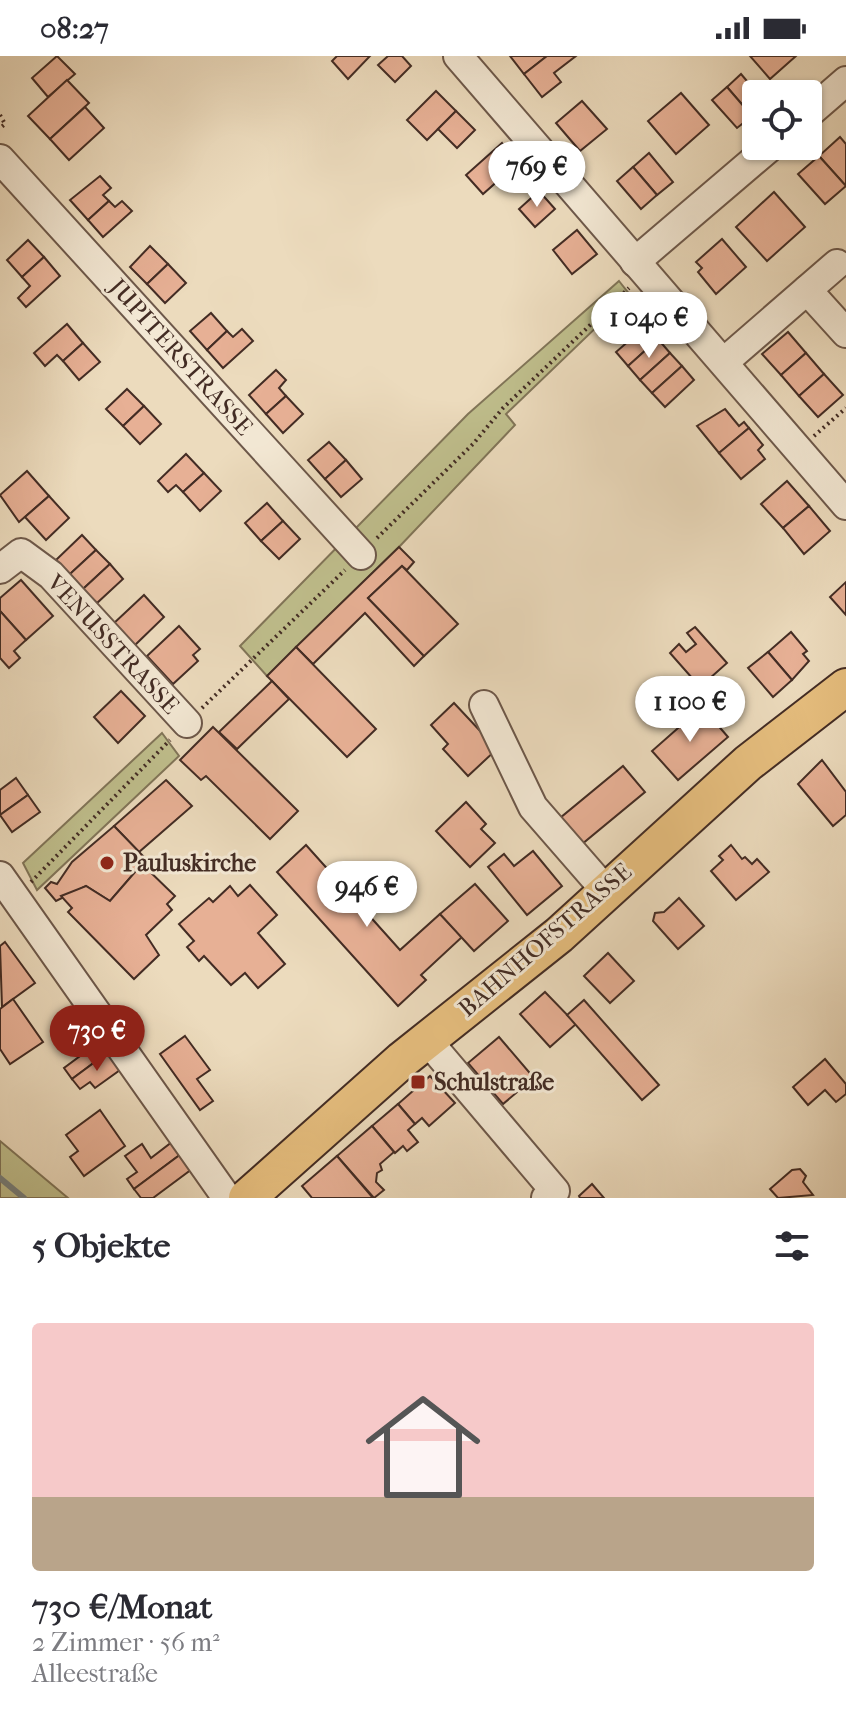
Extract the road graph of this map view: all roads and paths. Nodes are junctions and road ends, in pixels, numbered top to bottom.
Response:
1 (458, 56) edge
2 (846, 81) edge
3 (822, 102) edge
4 (0, 115) edge
5 (0, 128) edge
6 (0, 159) edge
7 (756, 160) edge
8 (837, 264) dead end
9 (641, 267) junction
10 (807, 290) junction
11 (846, 333) edge
12 (724, 362) junction
13 (846, 408) edge
14 (813, 437) dead end
15 (846, 505) edge
16 (361, 555) junction
17 (0, 569) edge
18 (846, 687) edge
19 (484, 705) dead end
20 (187, 723) junction
21 (8, 887) edge
22 (607, 892) junction
23 (427, 1040) junction
24 (554, 1196) edge
25 (227, 1198) edge
26 (247, 1198) edge

1 - 9 street
2 - 3 street
4 - 5 path
6 - 16 street, JUPITERSTRASSE
7 - 9 street
8 - 10 street
9 - 12 street
9 - 16 path
10 - 11 street
10 - 12 street
12 - 15 street
13 - 14 path
16 - 20 path
17 - 20 street, VENUSSTRASSE
18 - 22 main road, BAHNHOFSTRASSE
19 - 22 street
20 - 21 path
21 - 25 street
22 - 23 main road, BAHNHOFSTRASSE
23 - 24 street
23 - 26 main road, BAHNHOFSTRASSE

